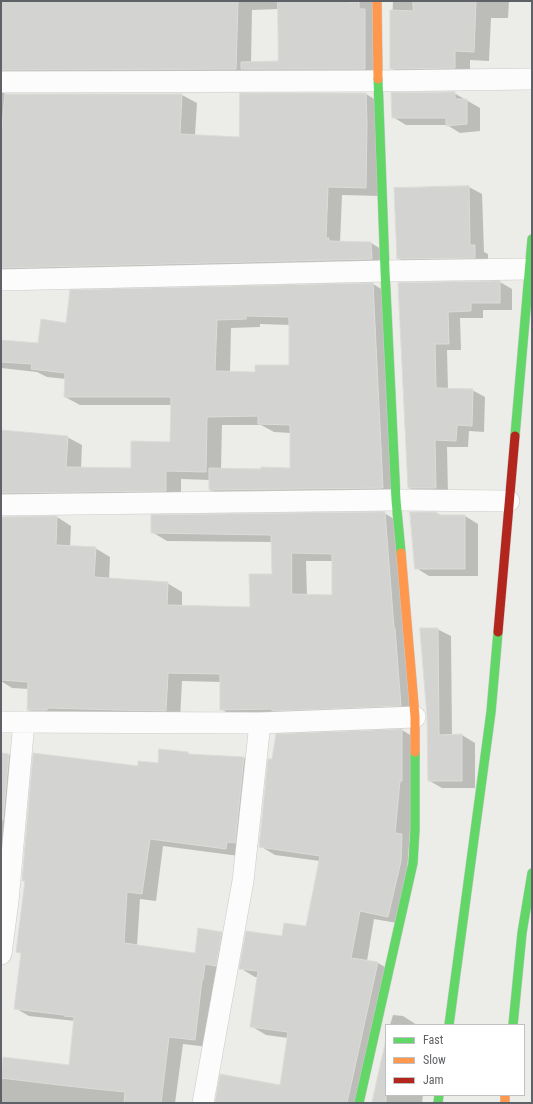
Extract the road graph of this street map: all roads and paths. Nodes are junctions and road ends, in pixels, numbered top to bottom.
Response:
1 (377, 1) edge
2 (532, 79) edge
3 (378, 81) junction
4 (1, 82) edge
5 (532, 239) edge
6 (529, 269) junction
7 (385, 271) junction
8 (1, 280) edge
9 (396, 500) junction
10 (509, 501) junction
11 (1, 505) edge
12 (415, 717) junction
13 (1, 722) edge
14 (24, 722) junction
15 (260, 723) junction
16 (532, 873) edge
17 (5, 901) edge
18 (1, 954) edge
19 (448, 1024) edge
20 (513, 1024) edge
21 (203, 1103) edge
22 (359, 1103) edge

1 - 3 street
2 - 3 street
3 - 4 street
3 - 7 street
5 - 6 street
6 - 7 street
6 - 10 street
7 - 8 street
7 - 9 street
9 - 10 street
9 - 11 street
9 - 12 street
10 - 19 street
12 - 15 street
12 - 22 street
13 - 14 street
14 - 15 street
14 - 17 street
15 - 21 street
16 - 20 street
17 - 18 street

